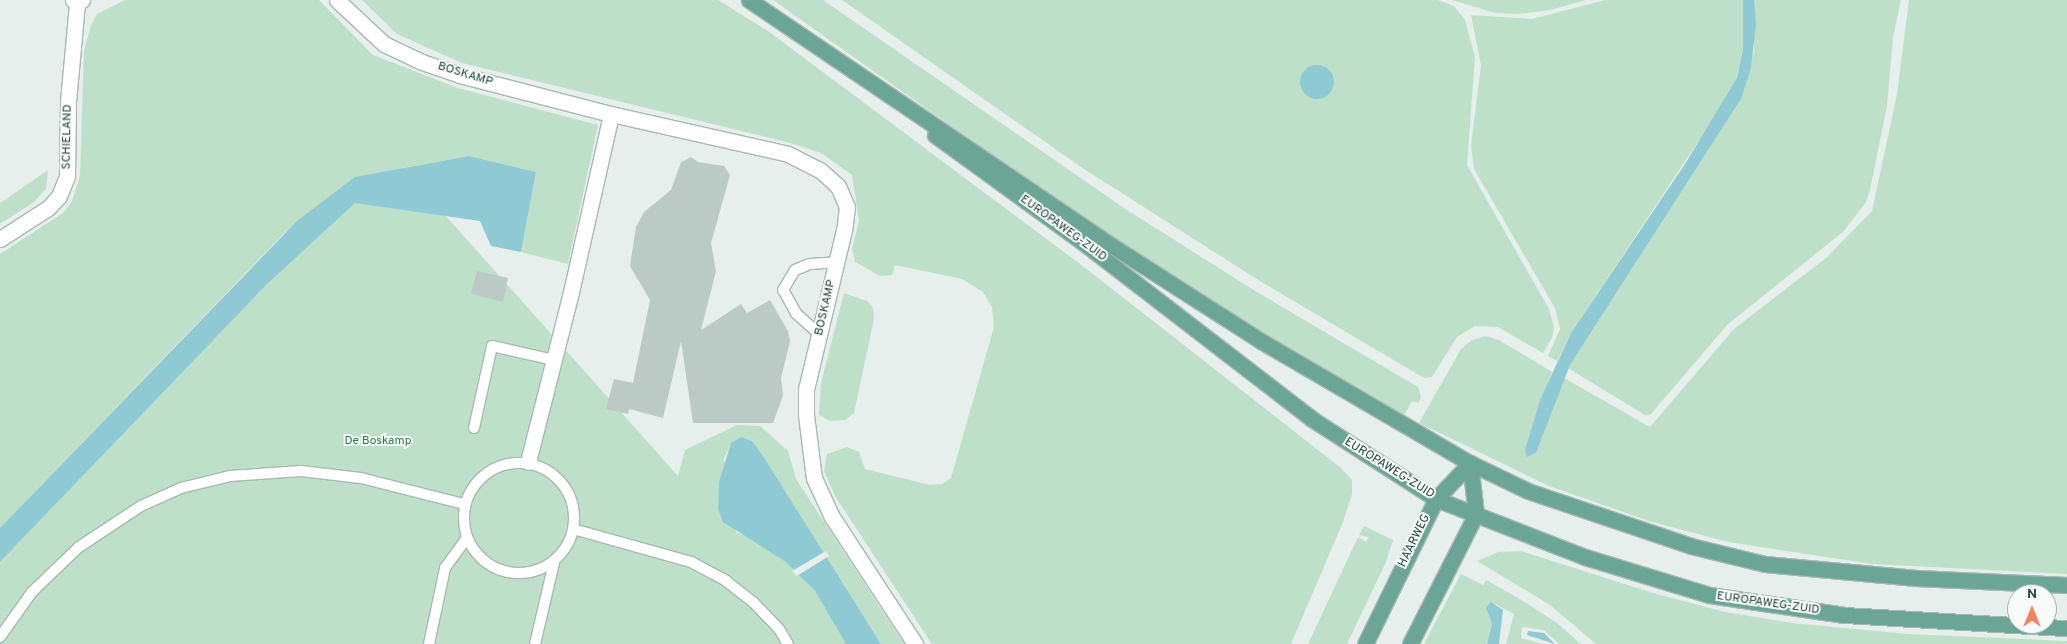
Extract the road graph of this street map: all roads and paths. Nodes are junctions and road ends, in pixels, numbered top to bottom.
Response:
1 (337, 0) edge
2 (749, 0) edge
3 (77, 1) edge
4 (896, 102) junction
5 (611, 114) junction
6 (0, 239) edge
7 (836, 262) junction
8 (819, 334) junction
9 (554, 360) junction
10 (474, 428) dead end
11 (528, 462) junction
12 (1470, 463) junction
13 (1436, 499) junction
14 (464, 504) junction
15 (1476, 514) junction
16 (573, 528) junction
17 (466, 539) junction
18 (554, 563) junction
19 (2067, 585) edge
20 (2067, 628) edge
21 (0, 636) edge
22 (429, 644) edge
23 (535, 644) edge
24 (788, 644) edge
25 (915, 644) edge
26 (1365, 644) edge
27 (1410, 644) edge

1 - 5 street, BOSKAMP
2 - 4 main road, EUROPAWEG-ZUID
3 - 6 street, SCHIELAND
4 - 12 main road, EUROPAWEG-ZUID
4 - 13 main road, EUROPAWEG-ZUID
5 - 7 street, BOSKAMP
5 - 9 street
7 - 8 street, BOSKAMP
7 - 8 lane
8 - 25 street, BOSKAMP
9 - 10 lane
9 - 11 street
11 - 14 lane
11 - 16 lane
12 - 13 main road, HAARWEG
12 - 15 main road
12 - 19 main road, EUROPAWEG-ZUID
13 - 15 main road, EUROPAWEG-ZUID
13 - 26 main road, HAARWEG
14 - 17 lane
14 - 21 lane
15 - 20 main road, EUROPAWEG-ZUID
15 - 27 main road
16 - 18 lane
16 - 24 lane
17 - 18 lane
17 - 22 lane
18 - 23 lane

